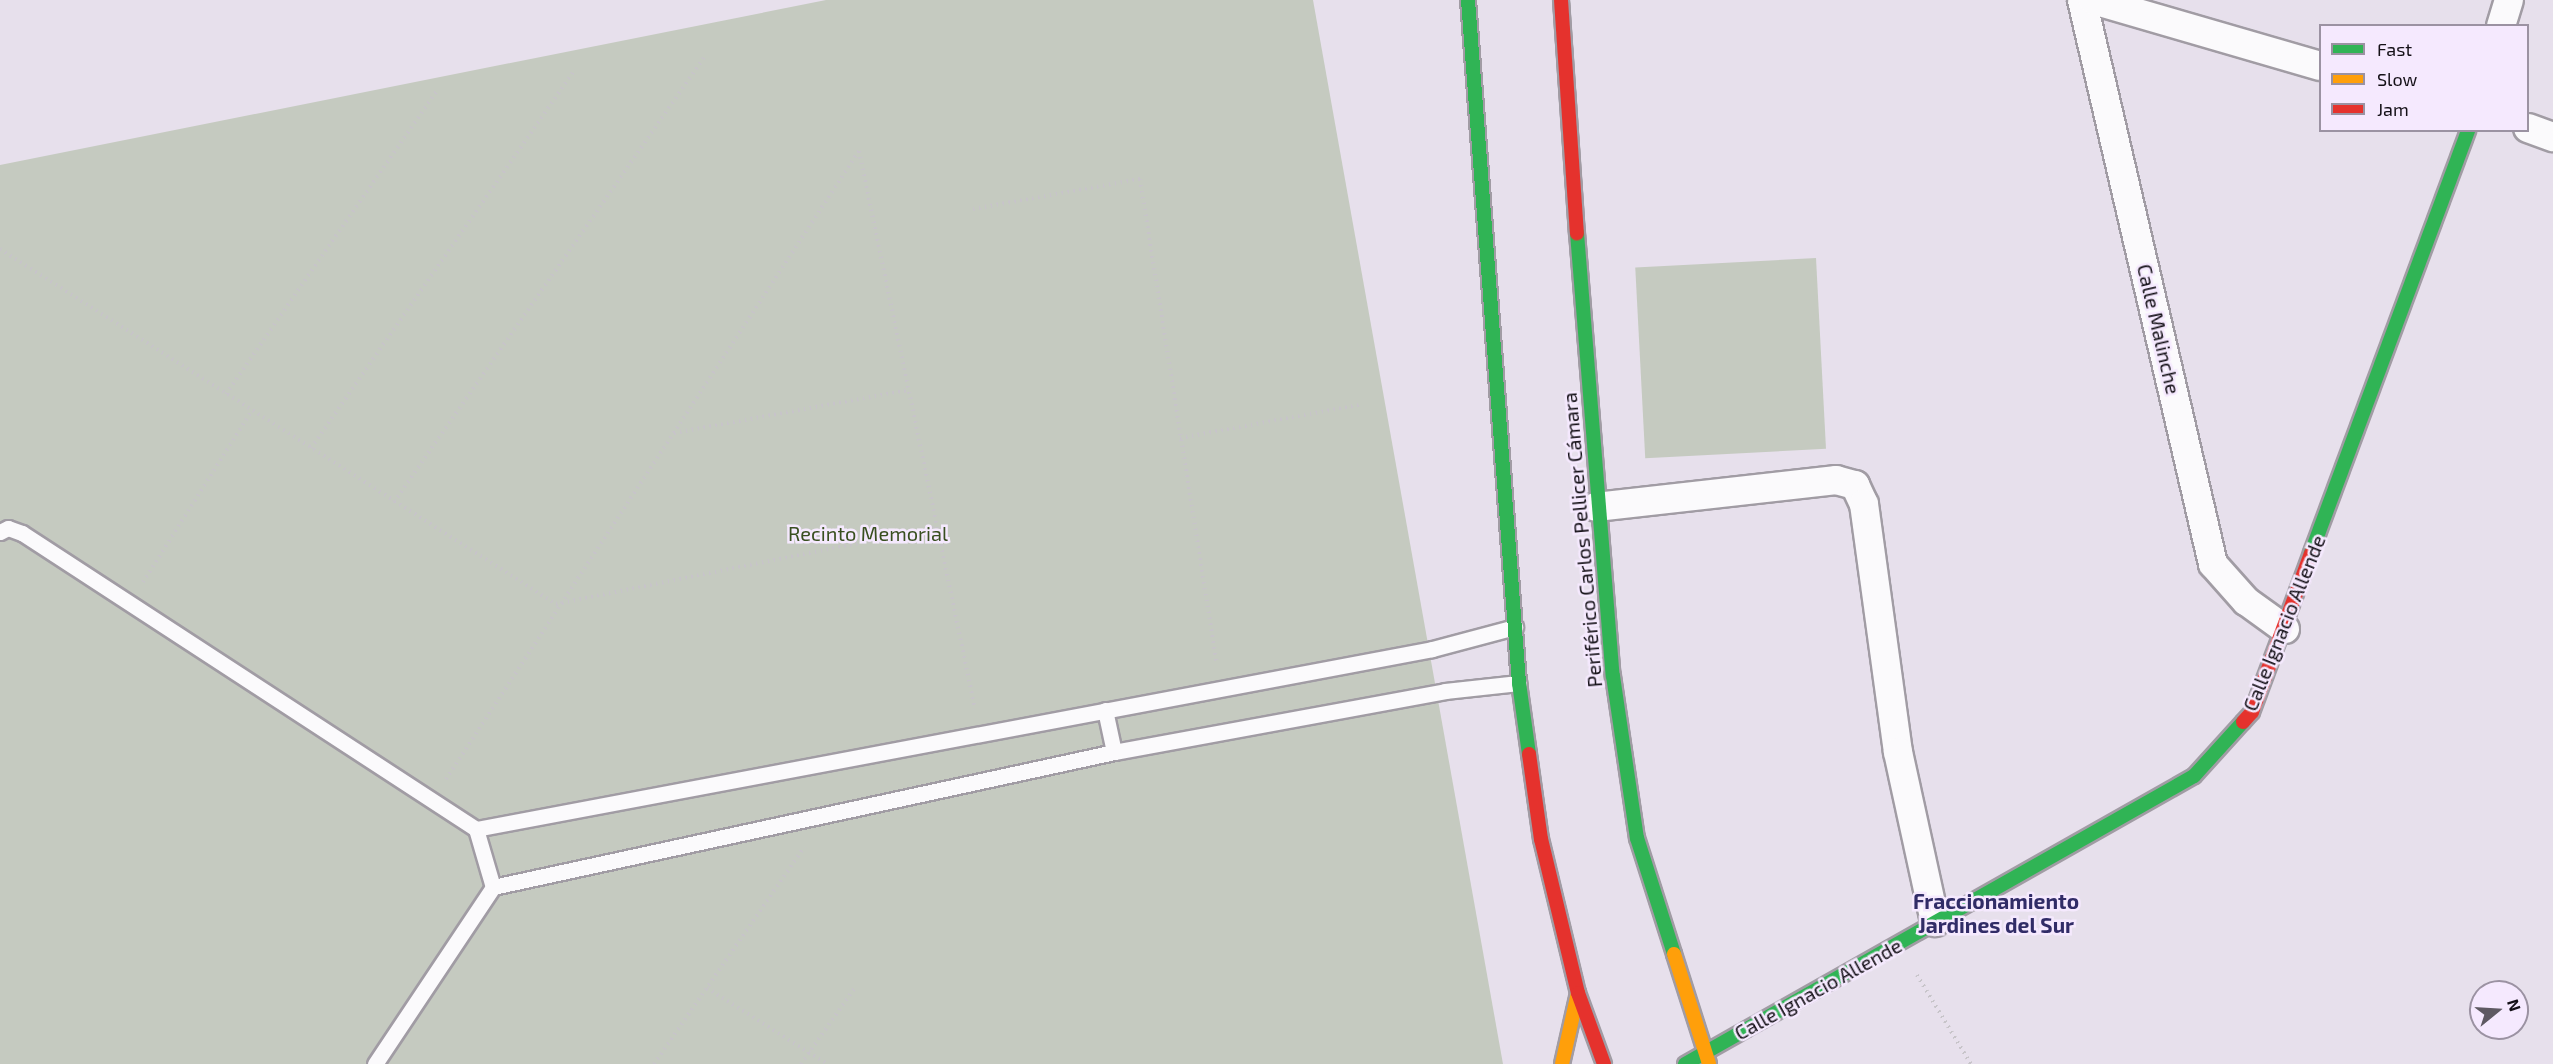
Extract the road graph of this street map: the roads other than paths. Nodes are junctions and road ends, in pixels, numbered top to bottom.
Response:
1 (1561, 0) edge
2 (2082, 0) edge
3 (2093, 0) edge
4 (2509, 0) edge
5 (1467, 2) edge
6 (2502, 24) edge
7 (2319, 66) edge
8 (2529, 128) edge
9 (2467, 132) edge
10 (2553, 137) edge
11 (1596, 507) junction
12 (0, 532) edge
13 (1515, 627) junction
14 (2285, 628) junction
15 (1519, 683) junction
16 (1105, 710) junction
17 (1114, 752) junction
18 (477, 829) junction
19 (493, 887) junction
20 (1935, 922) junction
21 (1578, 993) junction
22 (1706, 1058) edge
23 (375, 1064) edge
24 (1562, 1064) edge
25 (1604, 1064) edge
26 (1685, 1064) edge

1 - 11 main road, Periférico Carlos Pellicer Cámara
2 - 14 street, Calle Malinche
3 - 7 street
4 - 6 street
5 - 13 main road
8 - 10 street
9 - 14 main road, Calle Ignacio Allende
11 - 20 street
11 - 22 main road, Periférico Carlos Pellicer Cámara
12 - 18 lane
13 - 15 main road
13 - 16 lane
14 - 20 main road, Calle Ignacio Allende
15 - 17 lane
15 - 21 main road
16 - 17 lane
16 - 18 lane
17 - 19 lane
18 - 19 lane
19 - 23 lane
20 - 22 main road, Calle Ignacio Allende
21 - 24 main road
21 - 25 main road
22 - 26 main road, Calle Ignacio Allende

